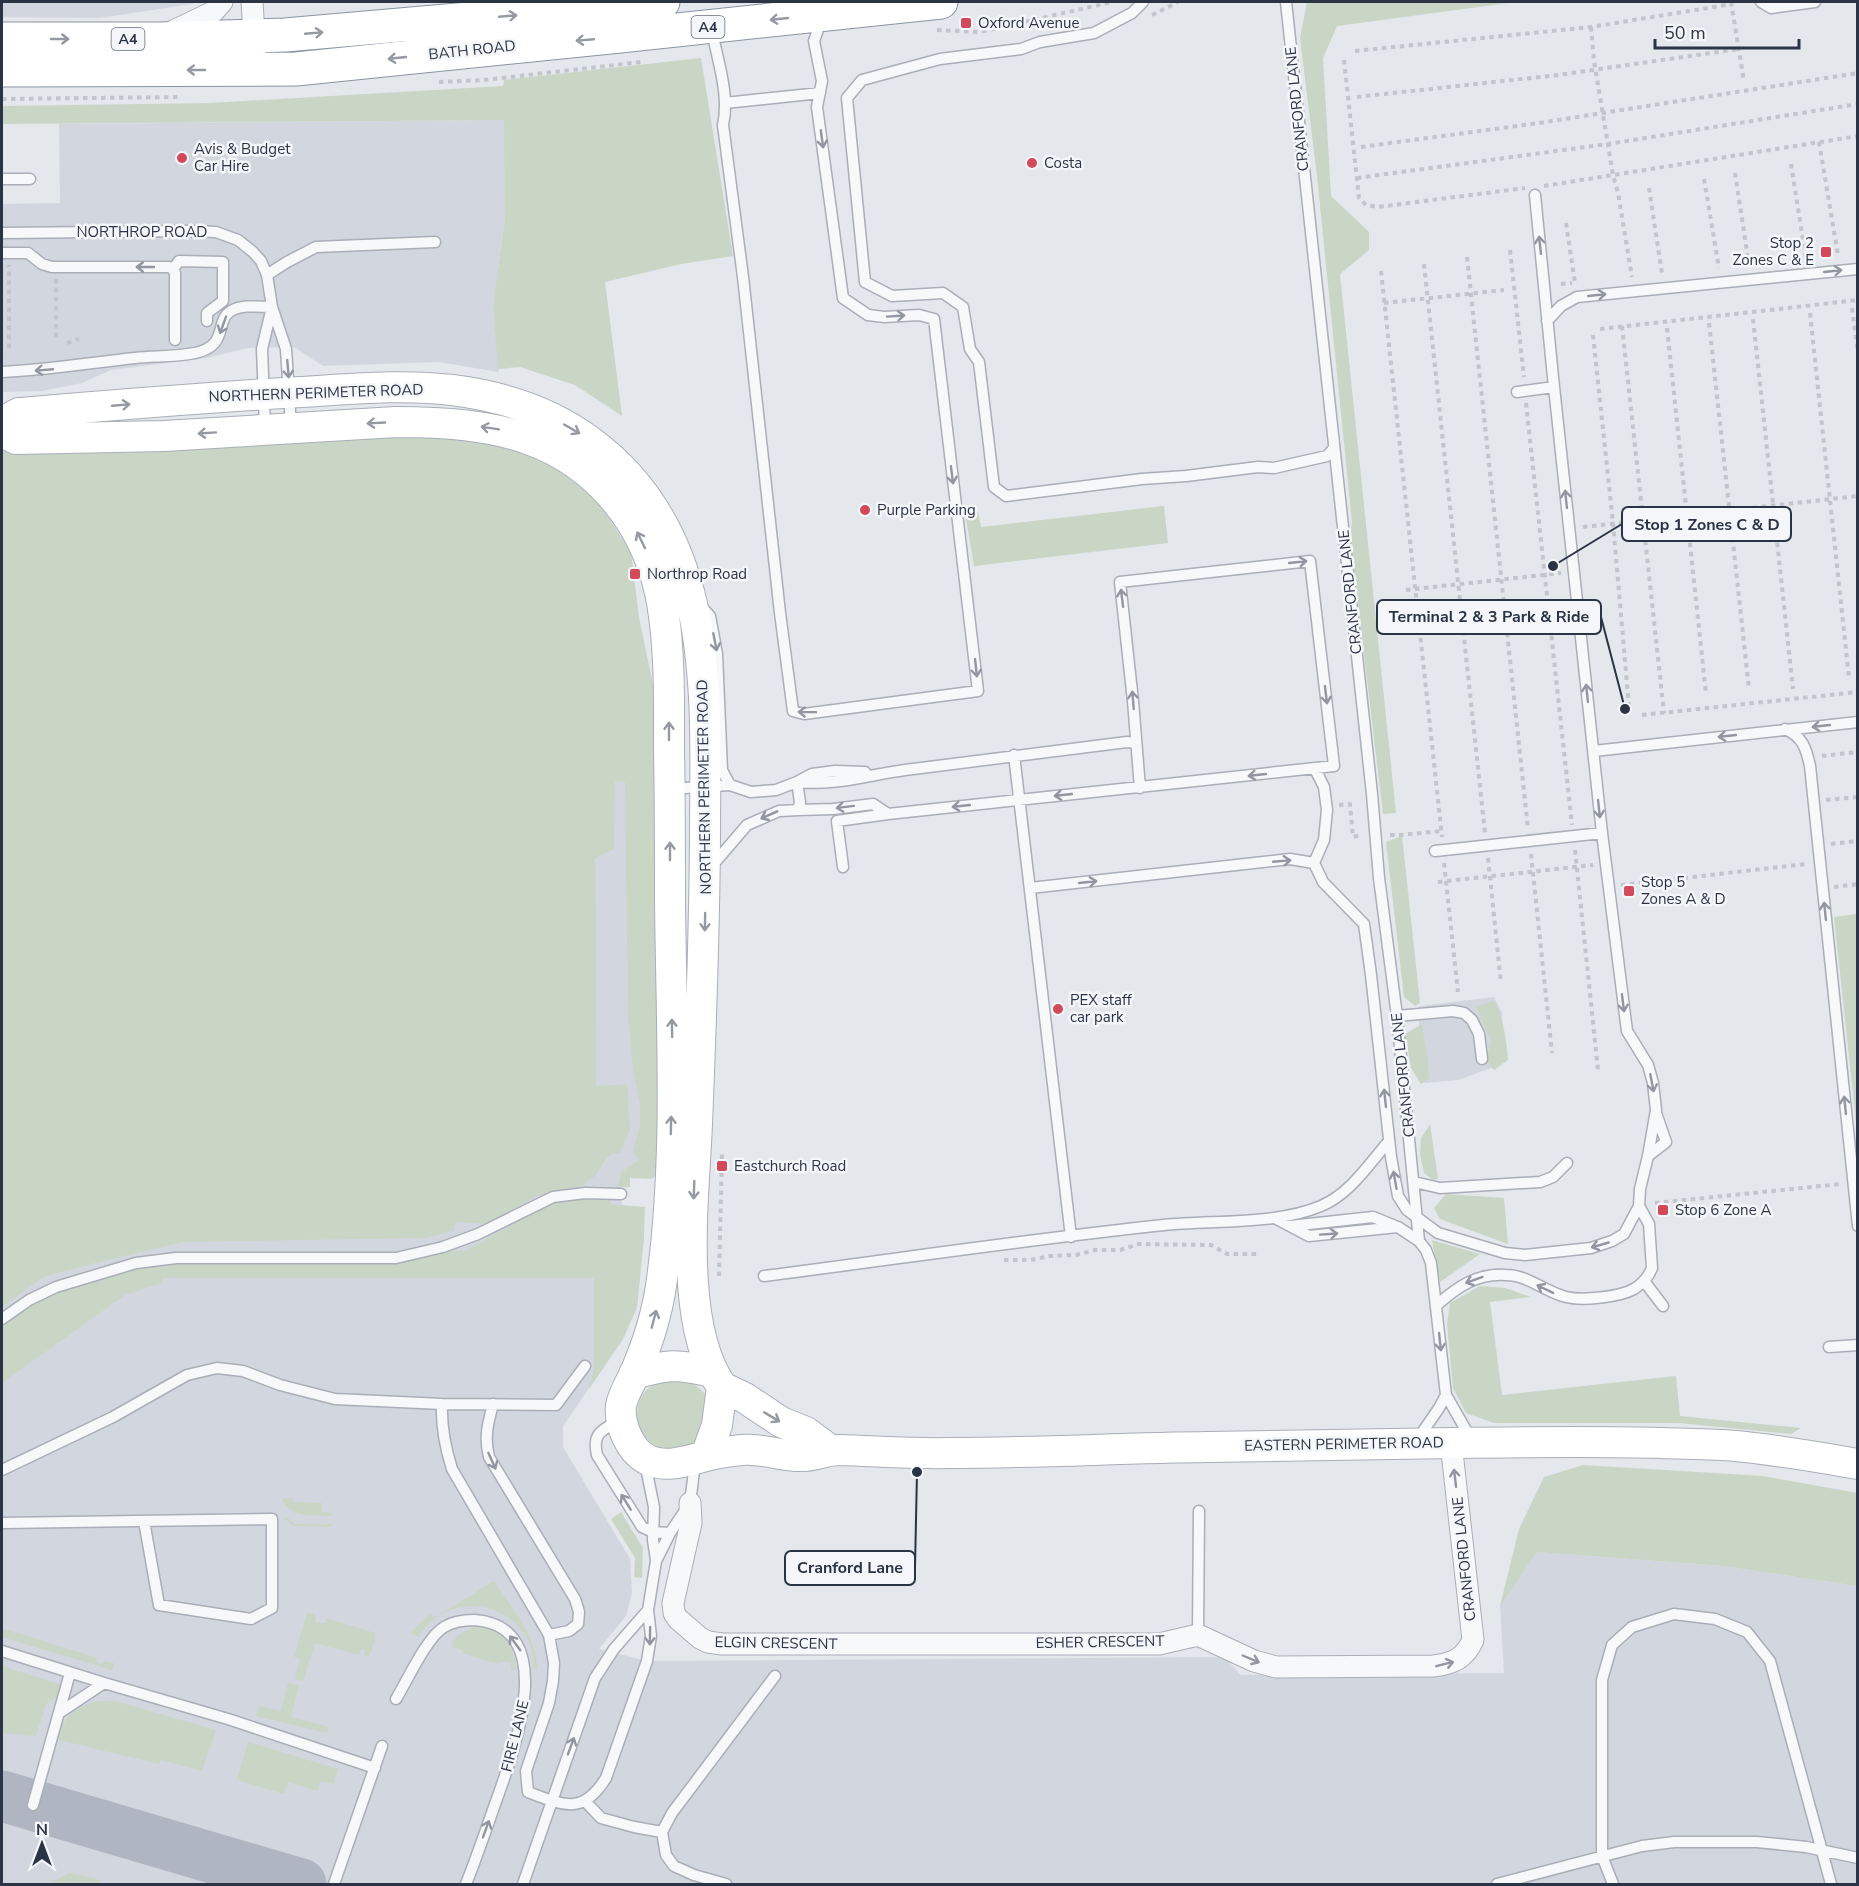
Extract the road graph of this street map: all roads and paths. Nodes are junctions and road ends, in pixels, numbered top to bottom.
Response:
1 (222, 2) edge
2 (663, 2) edge
3 (941, 2) edge
4 (1143, 2) edge
5 (1286, 2) edge
6 (1761, 2) edge
7 (1815, 2) edge
8 (1732, 3) edge
9 (823, 15) junction
10 (712, 27) junction
11 (1591, 27) junction
12 (254, 30) edge
13 (2, 39) edge
14 (159, 39) junction
15 (1739, 49) junction
16 (1355, 51) dead end
17 (1344, 60) dead end
18 (2, 70) edge
19 (1596, 70) junction
20 (1857, 73) edge
21 (1744, 81) dead end
22 (820, 93) junction
23 (1357, 97) dead end
24 (725, 104) junction
25 (1857, 104) edge
26 (1604, 113) junction
27 (1857, 136) edge
28 (1820, 142) junction
29 (1608, 144) junction
30 (1361, 147) dead end
31 (1791, 164) dead end
32 (1734, 173) dead end
33 (1613, 175) junction
34 (30, 178) dead end
35 (1357, 178) junction
36 (1704, 178) dead end
37 (2, 179) edge
38 (1648, 188) dead end
39 (1535, 195) dead end
40 (1566, 223) dead end
41 (2, 233) edge
42 (435, 242) dead end
43 (1510, 250) dead end
44 (2, 253) edge
45 (1848, 254) dead end
46 (1838, 255) junction
47 (1467, 257) dead end
48 (1827, 257) dead end
49 (1816, 258) dead end
50 (9, 262) dead end
51 (1424, 264) dead end
52 (1739, 266) dead end
53 (1729, 267) dead end
54 (1719, 268) junction
55 (173, 269) junction
56 (1857, 269) edge
57 (1708, 270) dead end
58 (1381, 271) dead end
59 (267, 275) junction
60 (1652, 275) dead end
61 (1642, 276) dead end
62 (56, 278) dead end
63 (1575, 283) dead end
64 (1504, 290) dead end
65 (1470, 294) junction
66 (1427, 298) junction
67 (1857, 300) edge
68 (1384, 303) junction
69 (272, 307) junction
70 (1852, 308) dead end
71 (1810, 313) dead end
72 (1754, 319) dead end
73 (207, 321) dead end
74 (1547, 321) junction
75 (1709, 323) dead end
76 (1622, 326) junction
77 (1667, 328) dead end
78 (1600, 329) dead end
79 (1593, 335) dead end
80 (79, 339) dead end
81 (175, 340) dead end
82 (56, 341) dead end
83 (67, 343) dead end
84 (9, 348) dead end
85 (1857, 354) edge
86 (2, 372) edge
87 (1554, 387) junction
88 (1521, 391) junction
89 (276, 393) junction
90 (2, 422) edge
91 (278, 428) junction
92 (2, 432) edge
93 (1334, 448) junction
94 (1857, 496) edge
95 (1830, 500) junction
96 (1773, 506) junction
97 (1730, 510) junction
98 (1687, 515) junction
99 (1643, 520) junction
100 (1613, 523) junction
101 (1582, 527) dead end
102 (1574, 571) junction
103 (1545, 574) junction
104 (1501, 579) junction
105 (1458, 584) junction
106 (1415, 589) junction
107 (1406, 590) dead end
108 (1849, 678) dead end
109 (1749, 689) dead end
110 (1793, 689) dead end
111 (1857, 692) edge
112 (1706, 694) dead end
113 (1629, 707) dead end
114 (1664, 713) junction
115 (1642, 715) dead end
116 (1857, 722) edge
117 (1785, 729) junction
118 (1136, 743) junction
119 (1594, 751) junction
120 (1857, 752) edge
121 (1014, 755) junction
122 (1821, 756) dead end
123 (1315, 769) junction
124 (797, 782) junction
125 (718, 787) junction
126 (1140, 788) junction
127 (670, 789) junction
128 (1857, 797) edge
129 (1020, 799) junction
130 (1826, 800) dead end
131 (798, 810) junction
132 (888, 814) junction
133 (1602, 833) junction
134 (1569, 837) junction
135 (1529, 841) junction
136 (1857, 841) edge
137 (1830, 844) dead end
138 (1486, 845) junction
139 (1439, 850) junction
140 (1820, 862) junction
141 (1314, 863) junction
142 (1606, 863) junction
143 (843, 867) dead end
144 (1576, 867) junction
145 (1533, 872) junction
146 (705, 877) junction
147 (1490, 877) junction
148 (1446, 881) junction
149 (1438, 882) dead end
150 (1857, 884) edge
151 (1608, 886) junction
152 (1833, 887) dead end
153 (1030, 888) junction
154 (1501, 983) dead end
155 (1458, 992) dead end
156 (1397, 1016) junction
157 (1552, 1053) dead end
158 (1482, 1059) dead end
159 (1598, 1070) dead end
160 (1389, 1141) junction
161 (722, 1150) dead end
162 (1567, 1163) dead end
163 (1414, 1182) junction
164 (1854, 1183) junction
165 (1640, 1189) junction
166 (621, 1194) dead end
167 (1639, 1206) junction
168 (1416, 1217) junction
169 (1275, 1218) junction
170 (1857, 1226) edge
171 (1071, 1237) junction
172 (1419, 1241) junction
173 (1001, 1245) junction
174 (1257, 1254) dead end
175 (764, 1276) dead end
176 (719, 1278) dead end
177 (1644, 1281) junction
178 (1437, 1305) junction
179 (1663, 1306) dead end
180 (2, 1319) edge
181 (1857, 1345) edge
182 (1829, 1347) dead end
183 (585, 1365) dead end
184 (634, 1374) junction
185 (717, 1379) junction
186 (1446, 1395) junction
187 (442, 1404) junction
188 (493, 1404) junction
189 (621, 1419) junction
190 (1415, 1443) junction
191 (1462, 1443) junction
192 (830, 1449) junction
193 (701, 1457) junction
194 (643, 1458) junction
195 (1857, 1464) edge
196 (2, 1470) edge
197 (690, 1503) junction
198 (1199, 1511) dead end
199 (144, 1521) junction
200 (2, 1523) edge
201 (653, 1532) junction
202 (670, 1533) junction
203 (656, 1561) junction
204 (648, 1610) junction
205 (549, 1635) junction
206 (1198, 1635) junction
207 (985, 1643) joint
208 (2, 1651) edge
209 (70, 1673) junction
210 (775, 1676) dead end
211 (104, 1683) junction
212 (396, 1699) dead end
213 (59, 1713) junction
214 (381, 1746) dead end
215 (375, 1768) junction
216 (551, 1801) junction
217 (585, 1801) junction
218 (33, 1805) dead end
219 (662, 1832) junction
220 (1821, 1850) junction
221 (1602, 1856) junction
222 (1857, 1858) edge
223 (1525, 1881) edge
224 (334, 1884) edge
225 (466, 1884) edge
226 (523, 1884) edge
227 (726, 1884) edge
228 (1497, 1884) edge
229 (1613, 1884) edge
230 (1831, 1884) edge

1 - 14 street
12 -> 2 highway, BATH ROAD / A4
3 - 9 highway, BATH ROAD / A4
4 - 93 lane
5 - 93 lane, CRANFORD LANE
6 - 7 lane
8 - 11 path
8 - 15 path
9 -> 10 highway, BATH ROAD / A4
9 - 22 lane
10 -> 12 highway, BATH ROAD / A4
10 - 24 lane
11 - 16 path
11 - 19 path
12 - 14 highway, BATH ROAD / A4
12 -> 18 highway, BATH ROAD / A4
13 -> 14 highway, BATH ROAD / A4
15 - 19 path
15 - 21 path
17 - 35 path
19 - 23 path
19 - 26 path
20 - 26 path
22 - 24 lane
22 -> 24 lane
25 - 29 path
26 - 29 path
26 - 30 path
27 - 28 path
28 - 33 path
28 - 46 path
29 - 33 path
29 - 35 path
31 - 49 path
32 - 52 path
33 - 35 path
33 - 61 path
34 - 37 lane
36 - 54 path
38 - 60 path
74 -> 39 lane
40 - 63 path
41 - 59 lane, NORTHROP ROAD
42 - 59 lane
43 - 88 path
55 -> 44 lane
45 - 46 path
46 - 48 path
47 - 65 path
50 - 84 path
51 - 66 path
53 - 54 path
54 - 57 path
55 - 73 lane
55 - 81 lane
74 -> 56 lane
58 - 68 path
59 - 69 lane, NORTHROP ROAD
62 - 82 path
64 - 65 path
65 - 66 path
65 - 104 path
66 - 68 path
66 - 105 path
67 - 76 path
68 - 106 path
69 -> 86 lane
69 - 89 lane, NORTHROP ROAD
69 -> 89 lane, NORTHROP ROAD
70 - 85 path
71 - 95 path
72 - 96 path
74 - 87 lane
75 - 97 path
76 - 78 path
76 - 99 path
77 - 98 path
79 - 100 path
80 - 83 path
87 - 88 lane
102 -> 87 lane
88 - 103 path
90 -> 89 street, NORTHERN PERIMETER ROAD
89 - 91 lane, NORTHROP ROAD
89 - 91 lane, NORTHROP ROAD
89 -> 125 street, NORTHERN PERIMETER ROAD
91 -> 92 street, NORTHERN PERIMETER ROAD
127 -> 91 street, NORTHERN PERIMETER ROAD
93 - 156 lane, CRANFORD LANE
94 - 95 path
95 - 96 path
95 - 108 path
96 - 97 path
96 - 110 path
97 - 98 path
97 - 109 path
98 - 99 path
98 - 112 path
99 - 100 path
99 - 114 path
100 - 101 path
100 - 113 path
102 - 103 path
119 -> 102 lane
103 - 104 path
103 - 134 path
104 - 105 path
104 - 135 path
105 - 106 path
105 - 138 path
106 - 107 path
106 - 139 path
111 - 114 path
114 - 115 path
116 -> 117 lane
117 -> 119 lane
117 - 140 lane
118 - 121 lane
118 -> 123 lane
118 - 126 lane
119 -> 133 lane
120 - 122 path
121 - 124 lane
121 - 129 lane
123 -> 126 lane
123 - 141 lane
124 - 125 lane
124 - 131 lane
125 - 127 lane
125 - 146 street, NORTHERN PERIMETER ROAD
126 -> 129 lane
184 -> 127 street, NORTHERN PERIMETER ROAD
128 - 130 path
129 -> 132 lane
129 - 153 lane
132 -> 131 lane
131 -> 146 lane
132 - 143 lane
133 - 134 lane
133 - 142 lane
134 - 135 lane
134 - 144 path
135 - 138 lane
135 - 145 path
136 - 137 path
138 - 139 lane
138 - 147 path
139 - 148 path
140 - 151 path
164 -> 140 lane
153 -> 141 lane
160 -> 141 lane
142 - 144 path
142 - 151 lane
144 - 145 path
144 - 159 path
145 - 147 path
145 - 157 path
146 -> 185 street, NORTHERN PERIMETER ROAD
147 - 148 path
147 - 154 path
148 - 149 path
148 - 155 path
150 - 152 path
151 -> 165 lane
153 - 171 lane
156 - 158 lane
156 - 163 lane, CRANFORD LANE
168 -> 160 lane
160 - 169 lane
161 - 176 path
162 - 163 lane
163 - 168 lane, CRANFORD LANE
164 - 165 path
164 - 170 lane
165 - 167 lane
166 - 180 lane
167 -> 168 lane
167 - 177 lane
168 - 172 lane, CRANFORD LANE
169 - 171 lane
169 -> 172 lane
171 - 173 lane
172 - 178 lane, CRANFORD LANE
173 - 174 path
173 - 175 lane
177 -> 178 lane
177 - 179 lane
178 -> 186 lane, CRANFORD LANE
181 - 182 lane
183 - 188 lane
184 - 185 street
184 - 189 street
185 -> 192 street
185 - 193 street
186 - 190 lane
186 - 191 lane, CRANFORD LANE
187 - 188 lane
187 - 196 lane
187 - 205 lane
188 -> 205 lane
189 - 194 street
201 -> 189 lane
190 - 191 street, EASTERN PERIMETER ROAD
190 - 192 street, EASTERN PERIMETER ROAD
191 - 195 street, EASTERN PERIMETER ROAD
206 -> 191 street, CRANFORD LANE
192 - 193 street
193 - 194 street
193 - 197 lane
194 - 201 lane
197 - 202 lane
197 - 207 street, ELGIN CRESCENT
198 - 206 lane
199 - 199 lane
199 - 200 lane
201 - 202 lane
201 - 203 lane
202 - 203 lane
203 - 204 lane
216 -> 204 lane
204 -> 217 lane
205 - 216 lane
206 - 207 street, ESHER CRESCENT
208 - 209 lane
209 - 211 lane
209 - 213 lane
210 - 219 lane
211 - 213 lane
211 - 215 lane
225 -> 212 lane, FIRE LANE
213 - 218 lane
214 - 215 lane
215 - 224 lane
216 - 217 lane
216 - 226 lane
217 - 219 lane
219 - 227 lane
220 - 221 lane
220 - 221 lane
220 - 222 lane
220 - 230 lane
221 - 223 lane
221 - 229 lane
223 - 228 lane

